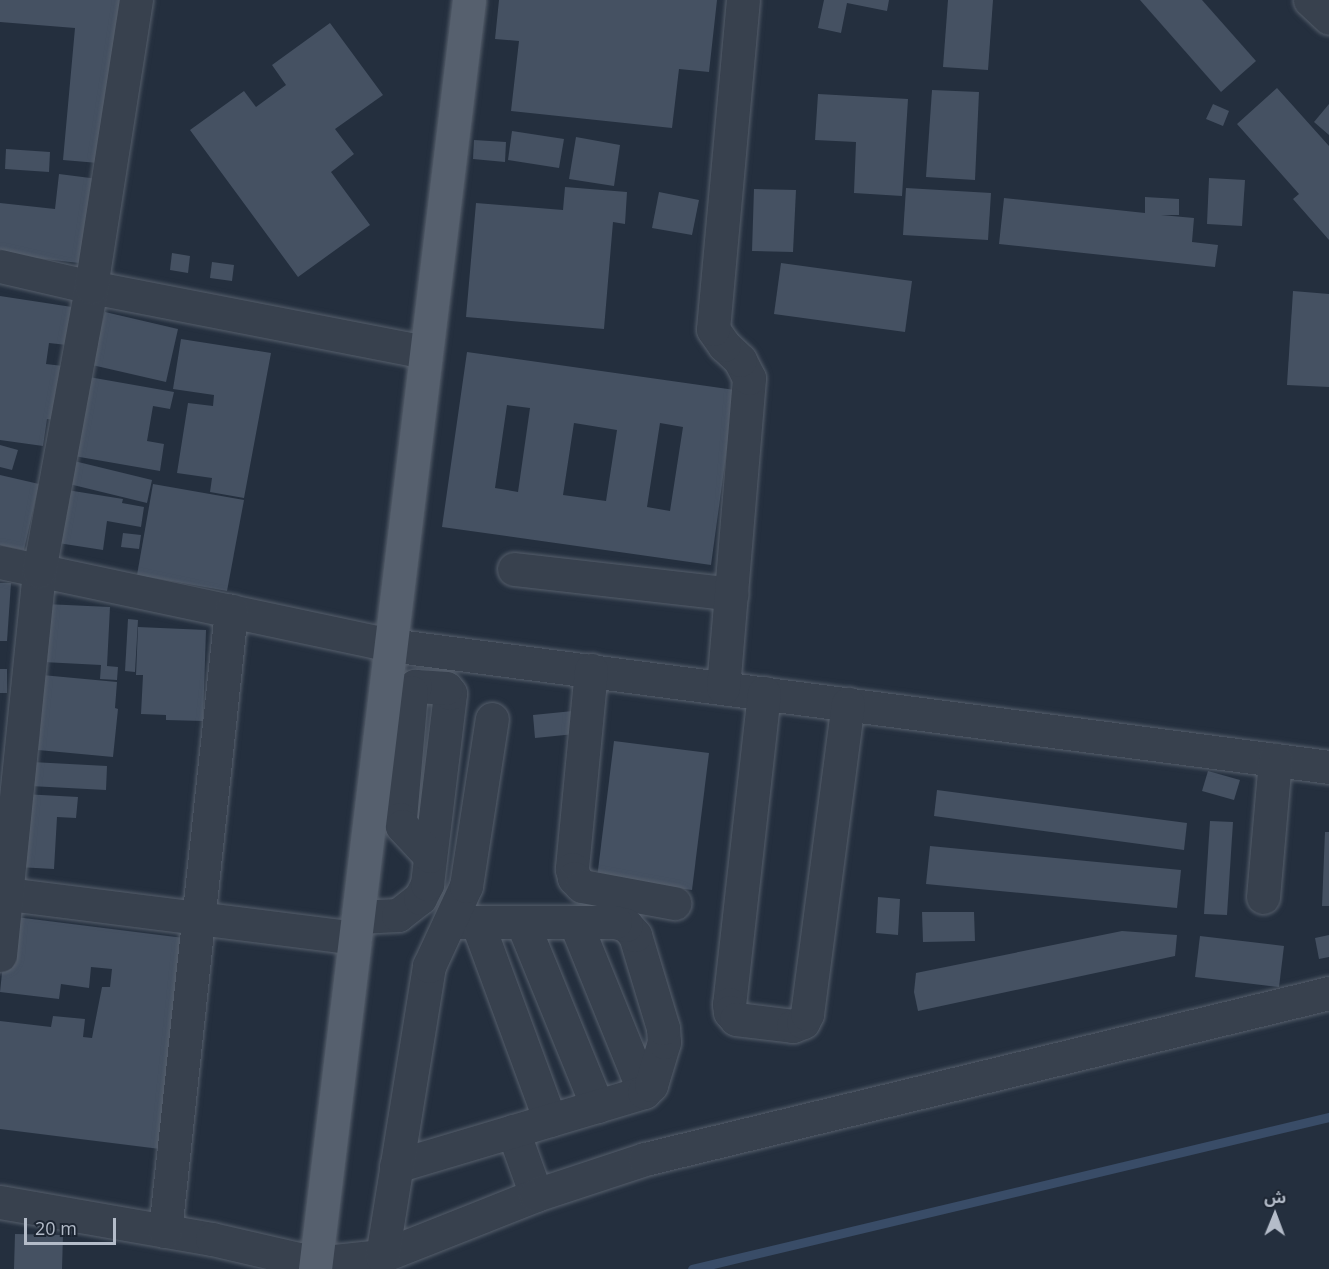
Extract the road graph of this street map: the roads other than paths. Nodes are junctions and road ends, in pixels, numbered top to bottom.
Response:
1 (136, 0) edge
2 (469, 0) edge
3 (743, 0) edge
4 (0, 266) edge
5 (91, 287) junction
6 (426, 352) junction
7 (0, 562) edge
8 (514, 570) dead end
9 (39, 571) junction
10 (732, 594) junction
11 (231, 611) junction
12 (390, 645) junction
13 (591, 670) junction
14 (723, 688) junction
15 (764, 693) junction
16 (848, 704) junction
17 (492, 719) dead end
18 (1275, 760) junction
19 (1329, 767) edge
20 (430, 856) dead end
21 (3, 893) edge
22 (1263, 897) dead end
23 (674, 903) dead end
24 (197, 918) junction
25 (464, 922) junction
26 (522, 922) junction
27 (575, 922) junction
28 (356, 928) junction
29 (0, 955) edge
30 (1329, 993) edge
31 (644, 1092) junction
32 (597, 1106) junction
33 (550, 1120) junction
34 (513, 1131) junction
35 (396, 1166) junction
36 (536, 1195) junction
37 (0, 1202) edge
38 (165, 1231) junction
39 (382, 1256) junction
40 (315, 1266) edge

1 - 5 street
2 - 6 main road
3 - 10 street
4 - 5 street
5 - 6 street
5 - 9 street
6 - 12 main road
7 - 9 street
8 - 10 street
9 - 11 street
9 - 21 street
10 - 14 street
11 - 12 street
11 - 24 street
12 - 13 street
12 - 28 main road
13 - 14 street
13 - 23 street
14 - 15 street
15 - 16 street
15 - 16 street
16 - 18 street
17 - 25 street
18 - 19 street
18 - 22 street
20 - 28 street
21 - 24 street
21 - 29 street
24 - 28 street
24 - 38 street
25 - 26 street
25 - 33 street
25 - 35 street
26 - 27 street
26 - 32 street
27 - 31 street
27 - 31 street
28 - 40 main road
30 - 36 street
31 - 32 street
32 - 33 street
33 - 34 street
34 - 35 street
34 - 36 street
35 - 39 street
36 - 39 street
37 - 38 street
38 - 40 street
39 - 40 street

